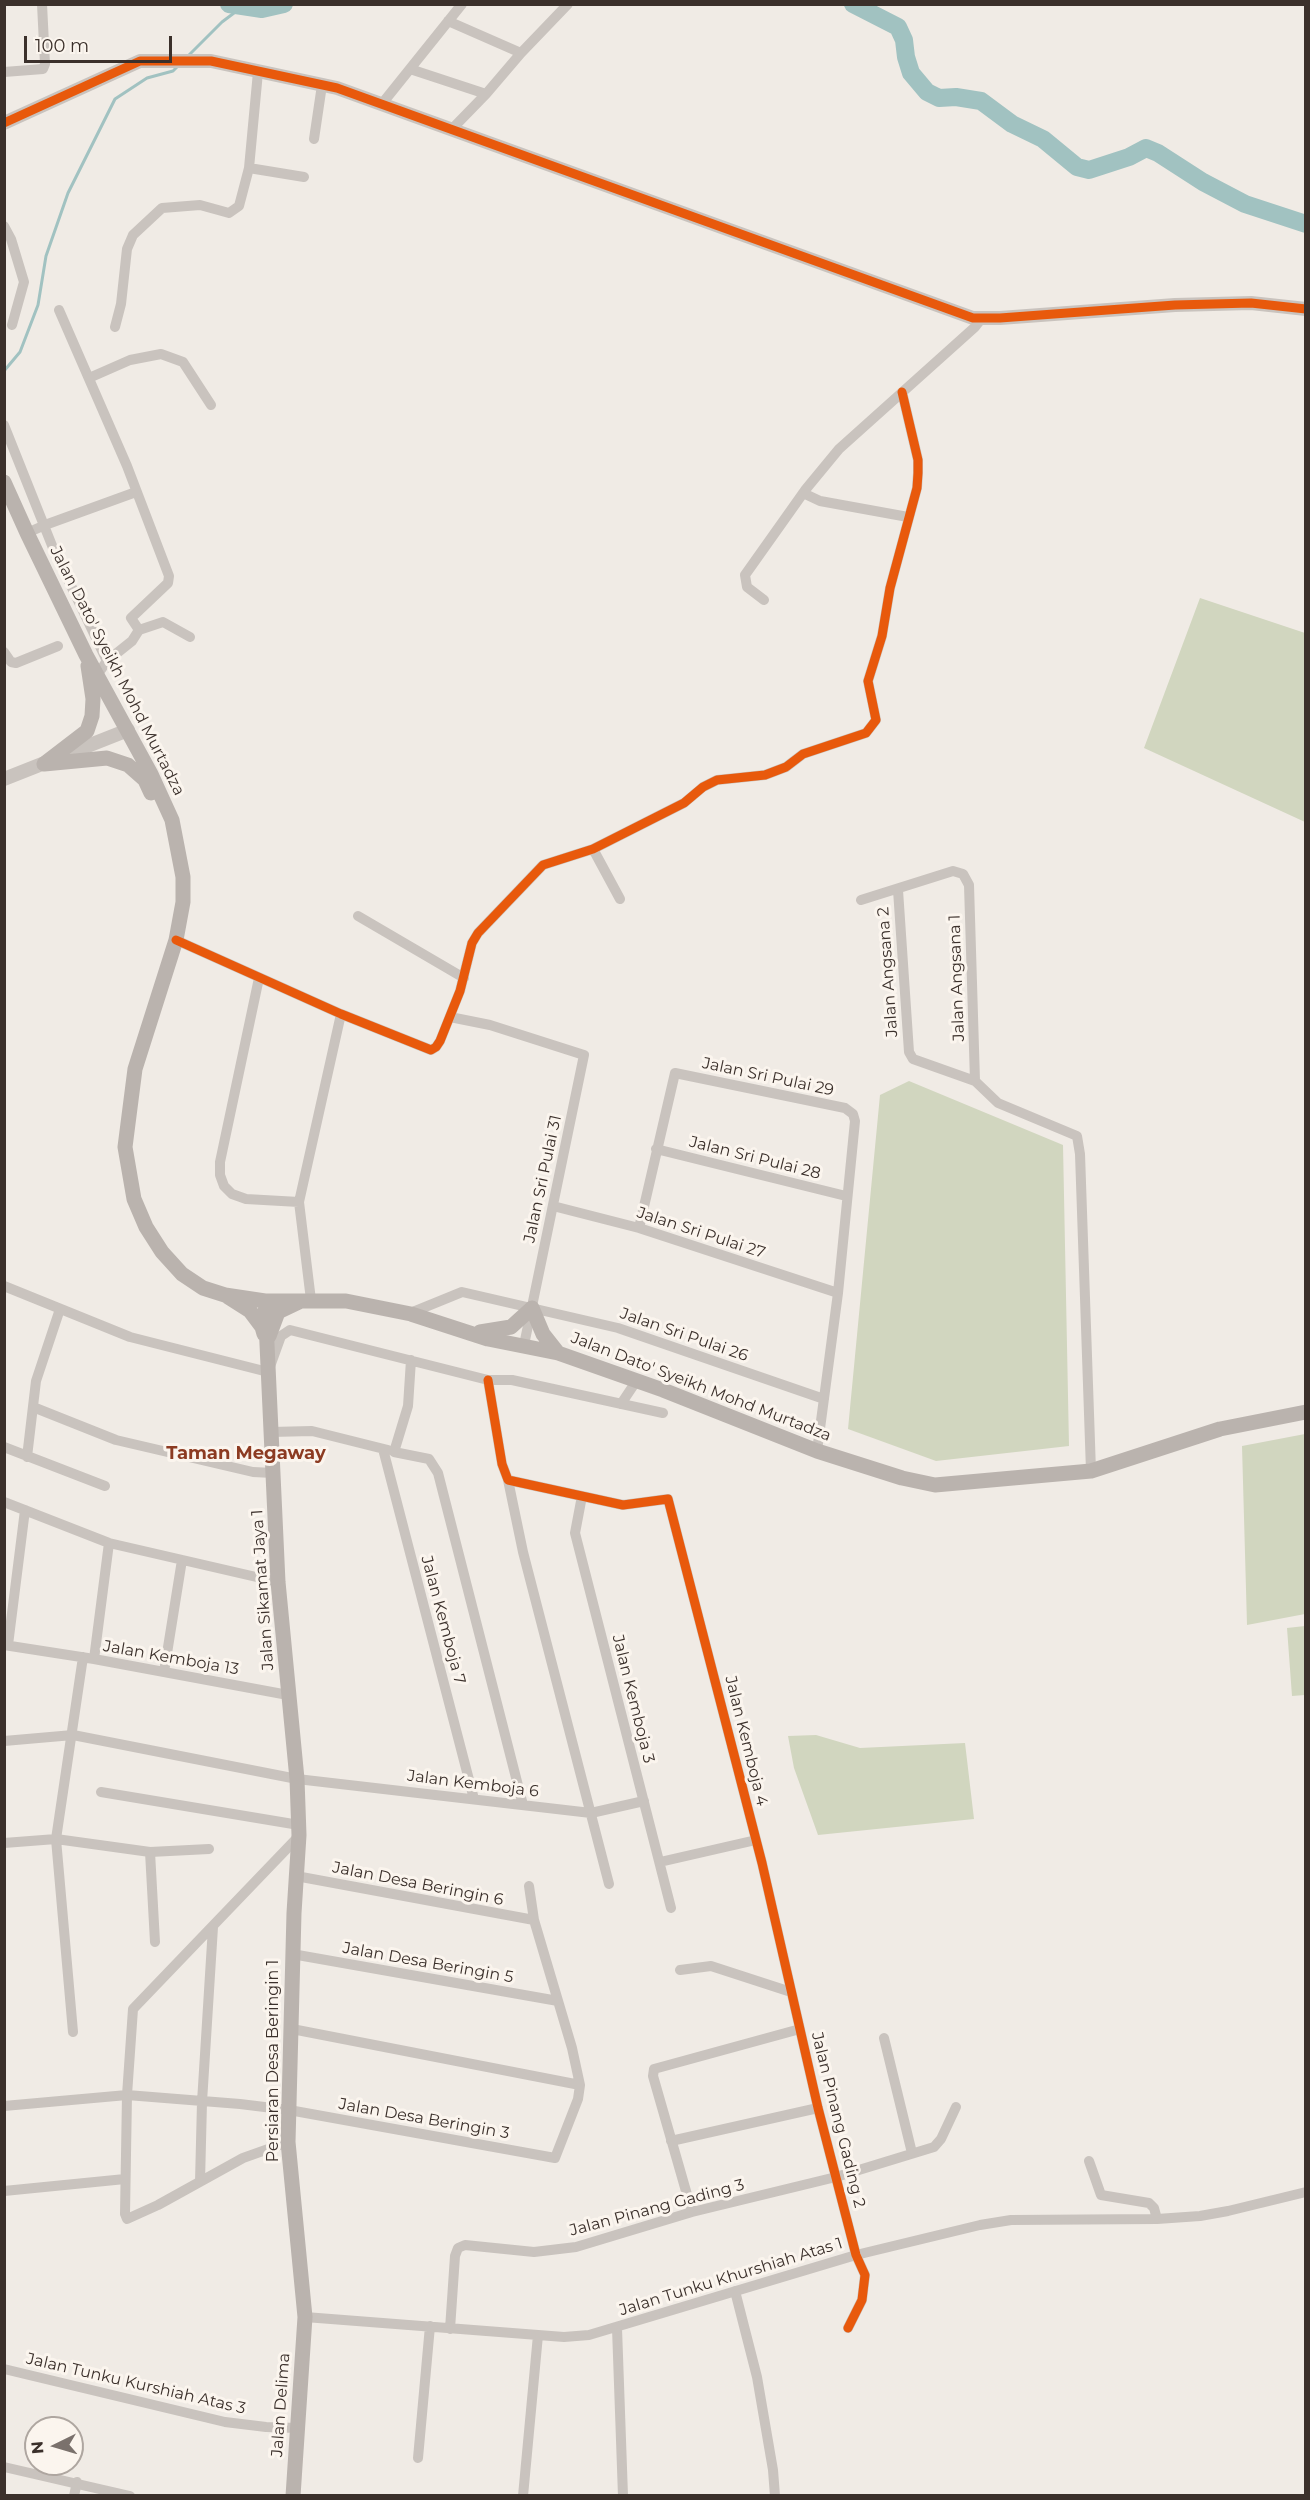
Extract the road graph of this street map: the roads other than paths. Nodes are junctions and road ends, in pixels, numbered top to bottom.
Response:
1 (42, 4) edge
2 (462, 4) edge
3 (568, 4) edge
4 (448, 21) junction
5 (521, 53) junction
6 (410, 69) junction
7 (4, 72) edge
8 (258, 72) junction
9 (322, 85) junction
10 (486, 94) junction
11 (381, 105) junction
12 (4, 123) edge
13 (451, 130) junction
14 (314, 139) dead end
15 (249, 168) junction
16 (304, 177) dead end
17 (4, 226) edge
18 (1305, 309) edge
19 (59, 310) dead end
20 (982, 318) junction
21 (12, 325) dead end
22 (115, 327) dead end
23 (89, 378) junction
24 (902, 392) junction
25 (211, 405) dead end
26 (4, 425) edge
27 (4, 482) edge
28 (136, 492) junction
29 (803, 493) junction
30 (908, 518) junction
31 (45, 525) junction
32 (27, 533) junction
33 (764, 600) dead end
34 (139, 630) junction
35 (190, 637) dead end
36 (58, 646) dead end
37 (4, 652) edge
38 (86, 655) junction
39 (107, 662) junction
40 (97, 675) junction
41 (128, 730) junction
42 (44, 764) junction
43 (4, 779) edge
44 (593, 849) junction
45 (183, 877) junction
46 (898, 890) junction
47 (620, 899) dead end
48 (861, 900) dead end
49 (358, 916) dead end
50 (176, 940) junction
51 (259, 978) junction
52 (464, 978) junction
53 (340, 1014) junction
54 (450, 1017) junction
55 (975, 1081) junction
56 (656, 1149) junction
57 (846, 1196) junction
58 (299, 1202) junction
59 (553, 1206) junction
60 (639, 1228) junction
61 (4, 1286) edge
62 (838, 1293) junction
63 (225, 1295) junction
64 (308, 1300) junction
65 (265, 1301) junction
66 (532, 1308) junction
67 (60, 1309) junction
68 (408, 1314) junction
69 (471, 1333) junction
70 (524, 1345) junction
71 (267, 1346) junction
72 (558, 1353) junction
73 (411, 1360) junction
74 (268, 1372) junction
75 (488, 1380) junction
76 (636, 1380) junction
77 (824, 1399) junction
78 (621, 1404) junction
79 (33, 1407) junction
80 (1305, 1412) edge
81 (663, 1413) dead end
82 (271, 1432) junction
83 (4, 1447) edge
84 (388, 1450) junction
85 (818, 1451) junction
86 (27, 1457) junction
87 (1091, 1471) junction
88 (273, 1473) junction
89 (508, 1480) junction
90 (105, 1486) dead end
91 (582, 1496) junction
92 (4, 1502) edge
93 (25, 1510) junction
94 (110, 1543) junction
95 (182, 1560) junction
96 (278, 1582) junction
97 (6, 1645) edge
98 (88, 1658) junction
99 (164, 1672) junction
100 (288, 1695) junction
101 (73, 1735) junction
102 (4, 1741) edge
103 (297, 1779) junction
104 (101, 1792) dead end
105 (474, 1799) junction
106 (644, 1801) junction
107 (523, 1805) junction
108 (591, 1813) junction
109 (299, 1830) junction
110 (56, 1839) junction
111 (756, 1840) junction
112 (4, 1843) edge
113 (209, 1850) dead end
114 (150, 1852) junction
115 (660, 1862) junction
116 (296, 1876) junction
117 (609, 1884) dead end
118 (529, 1886) dead end
119 (671, 1908) dead end
120 (534, 1920) junction
121 (213, 1927) junction
122 (155, 1942) dead end
123 (292, 1954) junction
124 (680, 1970) dead end
125 (791, 1992) junction
126 (558, 2001) junction
127 (800, 2029) junction
128 (292, 2030) junction
129 (73, 2032) dead end
130 (884, 2038) dead end
131 (580, 2085) junction
132 (127, 2095) junction
133 (202, 2102) junction
134 (4, 2106) edge
135 (956, 2107) dead end
136 (818, 2108) junction
137 (289, 2110) junction
138 (671, 2141) junction
139 (288, 2142) junction
140 (912, 2153) junction
141 (1089, 2162) dead end
142 (836, 2177) junction
143 (125, 2179) junction
144 (200, 2182) junction
145 (4, 2190) edge
146 (1305, 2192) edge
147 (692, 2212) junction
148 (1157, 2219) junction
149 (856, 2255) junction
150 (735, 2291) junction
151 (305, 2317) junction
152 (430, 2326) junction
153 (617, 2328) junction
154 (848, 2328) dead end
155 (450, 2329) junction
156 (538, 2335) junction
157 (4, 2369) edge
158 (297, 2428) junction
159 (418, 2458) dead end
160 (4, 2467) edge
161 (77, 2482) junction
162 (74, 2496) edge
163 (130, 2496) edge
164 (293, 2496) edge
165 (523, 2496) edge
166 (623, 2496) edge
167 (775, 2496) edge

1 - 7 street
2 - 4 street
3 - 5 street
4 - 5 street
4 - 6 street
5 - 10 street
6 - 10 street
6 - 11 street
8 - 9 street
8 - 12 street
8 - 15 street
9 - 11 street
9 - 14 street
10 - 13 street
11 - 13 street
13 - 20 street
15 - 16 street
15 - 22 street
17 - 21 street
18 - 20 street
19 - 23 street
20 - 24 street
23 - 25 street
23 - 28 street
24 - 29 street
24 - 30 street
26 - 31 street
27 - 32 main road, Jalan Dato' Syeikh Mohd Murtadza
28 - 31 street
28 - 34 street
29 - 30 street
29 - 33 street
30 - 44 street
31 - 32 street
31 - 39 street
32 - 38 main road, Jalan Dato' Syeikh Mohd Murtadza
34 - 35 street
34 - 39 street
36 - 37 street
38 - 40 main road, Jalan Dato' Syeikh Mohd Murtadza
38 - 42 main road
39 - 40 street
40 - 41 main road, Jalan Dato' Syeikh Mohd Murtadza
41 - 42 street
41 - 45 main road, Jalan Dato' Syeikh Mohd Murtadza
42 - 43 street
42 - 45 main road
44 - 47 street
44 - 52 street
45 - 50 main road, Jalan Dato' Syeikh Mohd Murtadza
46 - 48 street
46 - 55 street, Jalan Angsana 2
46 - 55 street, Jalan Angsana 1
49 - 52 street
50 - 51 street
50 - 63 main road, Jalan Dato' Syeikh Mohd Murtadza
51 - 53 street
51 - 58 street
52 - 54 street
53 - 54 street
53 - 58 street
54 - 59 street, Jalan Sri Pulai 31
55 - 87 street
56 - 57 street, Jalan Sri Pulai 28
56 - 57 street, Jalan Sri Pulai 29
56 - 60 street
57 - 62 street
58 - 64 street
59 - 60 street, Jalan Sri Pulai 27
59 - 66 street, Jalan Sri Pulai 31
60 - 62 street, Jalan Sri Pulai 27
61 - 67 street
62 - 77 street
63 - 65 main road, Jalan Dato' Syeikh Mohd Murtadza
63 - 71 main road
64 - 65 main road, Jalan Dato' Syeikh Mohd Murtadza
64 - 68 main road, Jalan Dato' Syeikh Mohd Murtadza
64 - 71 main road
65 - 71 main road, Jalan Sikamat Jaya 1
66 - 68 street, Jalan Sri Pulai 26
66 - 69 main road
66 - 70 street, Jalan Sri Pulai 31
66 - 72 main road
66 - 77 street, Jalan Sri Pulai 26
67 - 74 street
67 - 79 street
68 - 69 main road, Jalan Dato' Syeikh Mohd Murtadza
69 - 70 main road, Jalan Dato' Syeikh Mohd Murtadza
70 - 72 main road, Jalan Dato' Syeikh Mohd Murtadza
71 - 74 main road, Jalan Sikamat Jaya 1
72 - 76 main road, Jalan Dato' Syeikh Mohd Murtadza
73 - 74 street
73 - 75 street
73 - 84 street
74 - 82 main road, Jalan Sikamat Jaya 1
75 - 78 street
75 - 89 street
76 - 78 street
76 - 85 main road, Jalan Dato' Syeikh Mohd Murtadza
77 - 85 street
78 - 81 street
79 - 86 street
79 - 88 street
80 - 87 main road, Jalan Dato' Syeikh Mohd Murtadza
82 - 84 street
82 - 88 main road, Jalan Sikamat Jaya 1
83 - 86 street
84 - 105 street, Jalan Kemboja 7
84 - 107 street
85 - 87 main road, Jalan Dato' Syeikh Mohd Murtadza
86 - 90 street
88 - 96 main road, Jalan Sikamat Jaya 1
89 - 91 street
89 - 108 street
91 - 106 street, Jalan Kemboja 3
91 - 111 street, Jalan Kemboja 4
92 - 93 street
93 - 94 street
93 - 97 street
94 - 95 street
94 - 98 street
95 - 96 street
95 - 99 street
96 - 100 main road, Jalan Sikamat Jaya 1
97 - 98 street, Jalan Kemboja 13
98 - 99 street, Jalan Kemboja 13
98 - 101 street
99 - 100 street, Jalan Kemboja 13
100 - 103 main road, Jalan Sikamat Jaya 1
101 - 102 street, Jalan Kemboja 6
101 - 103 street, Jalan Kemboja 6
101 - 110 street
103 - 105 street, Jalan Kemboja 6
103 - 109 main road, Jalan Sikamat Jaya 1
104 - 109 street
105 - 107 street, Jalan Kemboja 6
106 - 108 street, Jalan Kemboja 6
106 - 115 street, Jalan Kemboja 3
107 - 108 street, Jalan Kemboja 6
108 - 117 street
109 - 116 main road, Jalan Sikamat Jaya 1
109 - 121 street
110 - 112 street
110 - 114 street
110 - 129 street
111 - 115 street
111 - 125 street, Jalan Kemboja 4
113 - 114 street
114 - 122 street
115 - 119 street, Jalan Kemboja 3
116 - 120 street, Jalan Desa Beringin 6
116 - 123 main road, Persiaran Desa Beringin 1
118 - 120 street
120 - 126 street
121 - 132 street
121 - 133 street
123 - 126 street, Jalan Desa Beringin 5
123 - 128 main road, Persiaran Desa Beringin 1
124 - 125 street
125 - 127 street, Jalan Pinang Gading 2
126 - 131 street
127 - 136 street, Jalan Pinang Gading 2
127 - 138 street
128 - 131 street
128 - 137 main road, Persiaran Desa Beringin 1
130 - 140 street
131 - 137 street, Jalan Desa Beringin 3
132 - 133 street, Jalan Desa Beringin 3
132 - 134 street, Jalan Desa Beringin 3
132 - 143 street
133 - 137 street, Jalan Desa Beringin 3
133 - 144 street
135 - 140 street, Jalan Pinang Gading 3
136 - 138 street
136 - 142 street, Jalan Pinang Gading 2
137 - 139 main road, Persiaran Desa Beringin 1
138 - 147 street
139 - 144 street
139 - 151 main road, Persiaran Desa Beringin 1
140 - 142 street, Jalan Pinang Gading 3
141 - 148 street
142 - 147 street, Jalan Pinang Gading 3
142 - 149 street, Jalan Pinang Gading 2
143 - 144 street
143 - 145 street
146 - 148 street, Jalan Tunku Khurshiah Atas 1
147 - 155 street, Jalan Pinang Gading 3
148 - 149 street, Jalan Tunku Khurshiah Atas 1
149 - 150 street, Jalan Tunku Khurshiah Atas 1
149 - 154 street, Jalan Pinang Gading 2
150 - 153 street, Jalan Tunku Khurshiah Atas 1
150 - 167 street
151 - 152 street, Jalan Tunku Khurshiah Atas 1
151 - 158 main road, Jalan Delima
152 - 155 street, Jalan Tunku Khurshiah Atas 1
152 - 159 street
153 - 156 street, Jalan Tunku Khurshiah Atas 1
153 - 166 street
155 - 156 street, Jalan Tunku Khurshiah Atas 1
156 - 165 street
157 - 158 street, Jalan Tunku Kurshiah Atas 3
158 - 164 main road, Jalan Delima
160 - 161 street
161 - 162 street
161 - 163 street

